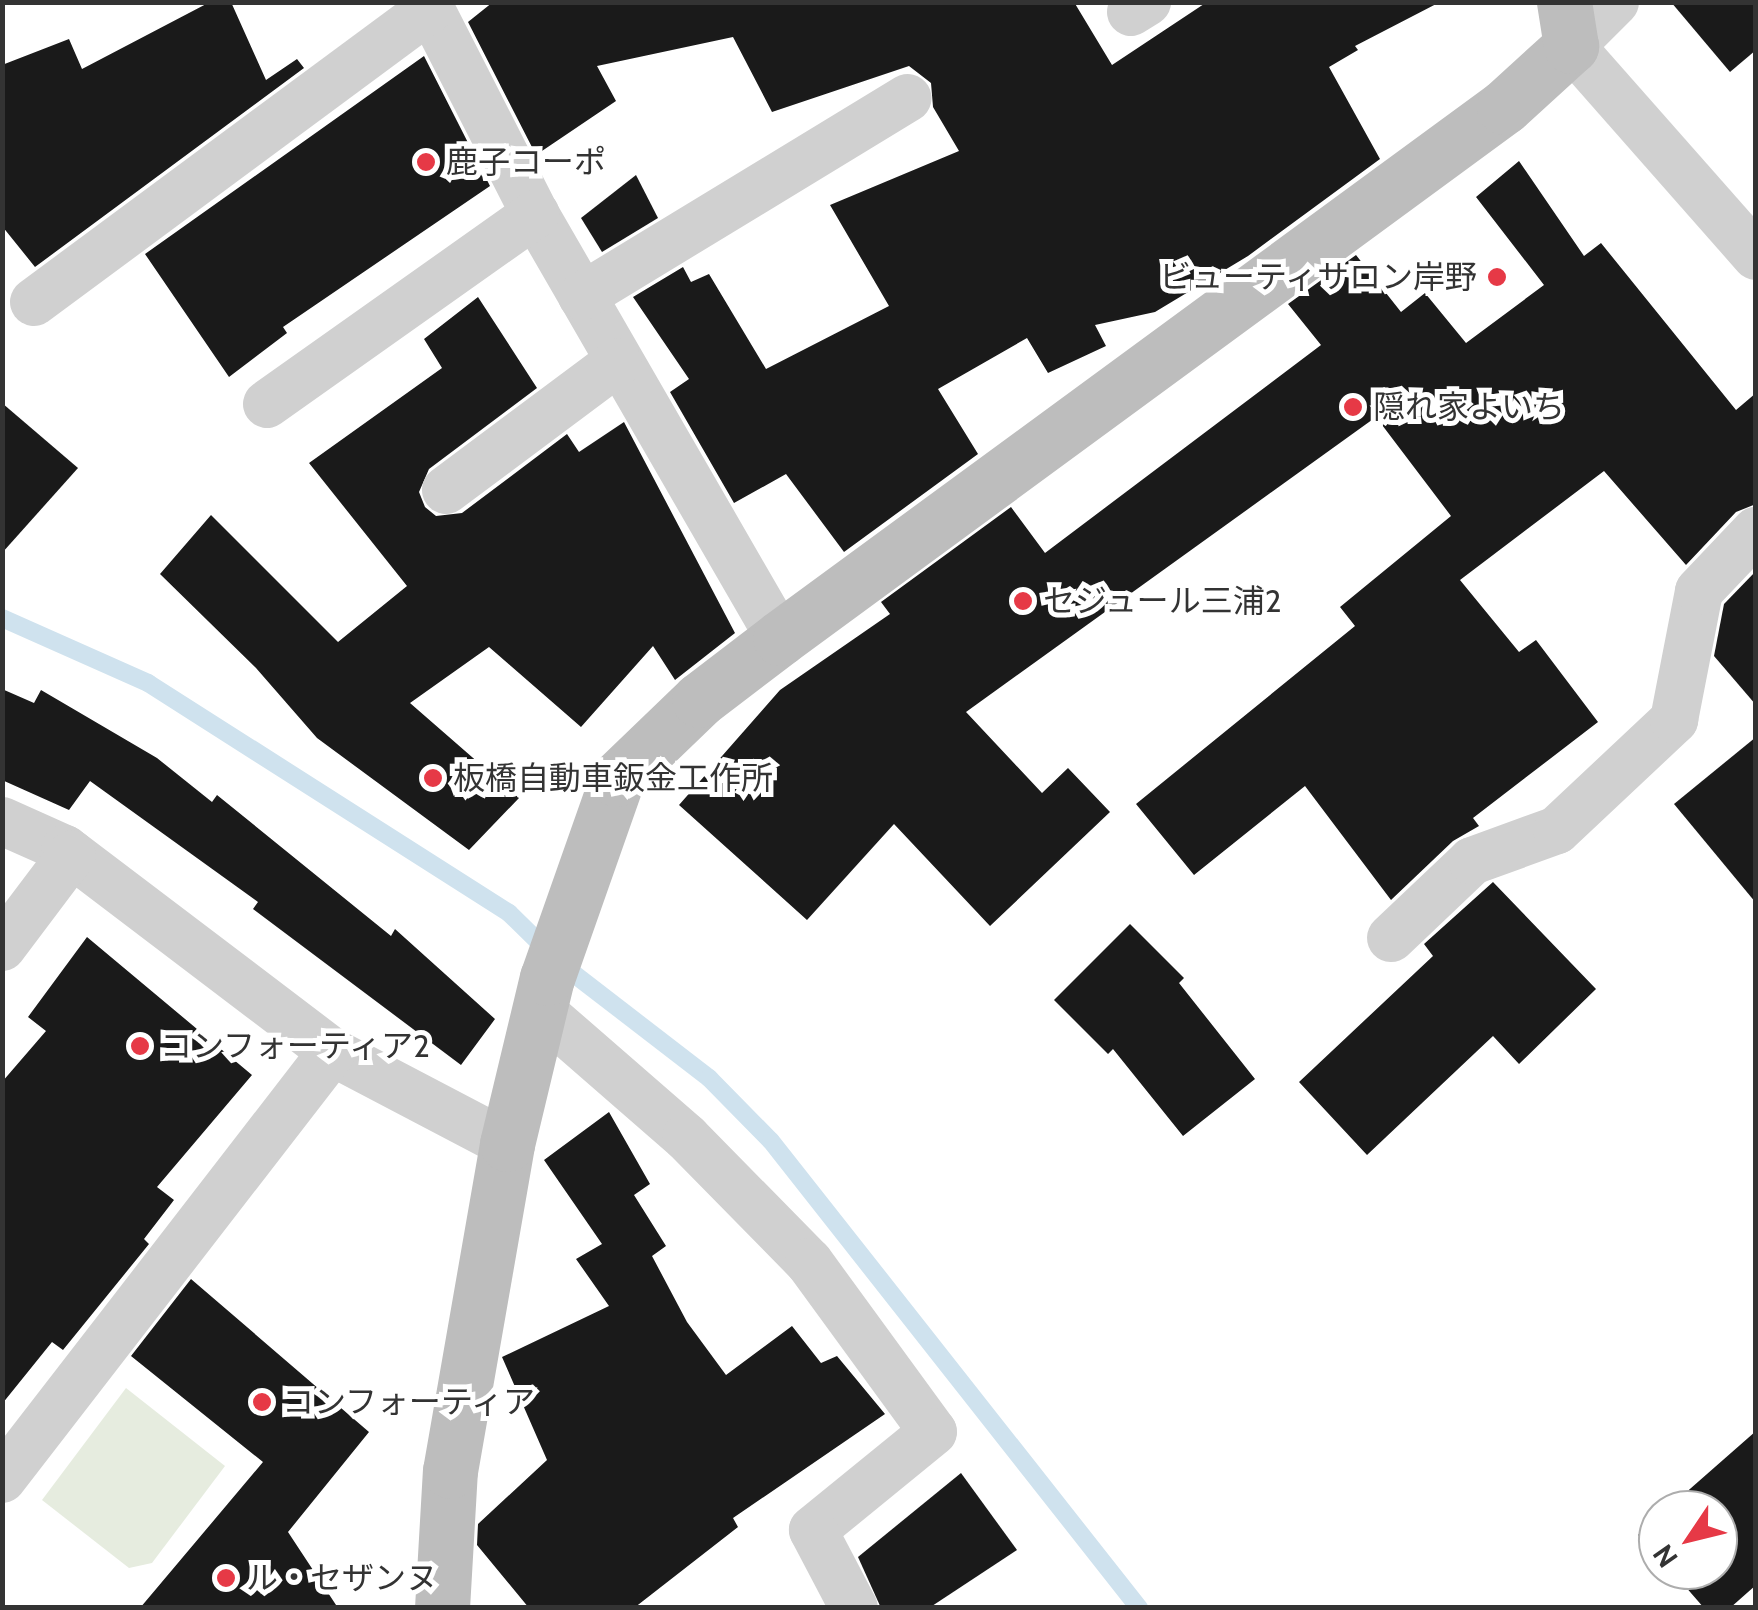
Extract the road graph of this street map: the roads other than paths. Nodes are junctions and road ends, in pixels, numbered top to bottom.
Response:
1 (1615, 2) edge
2 (429, 6) edge
3 (1568, 24) edge
4 (908, 98) dead end
5 (535, 214) junction
6 (1756, 256) edge
7 (582, 296) junction
8 (34, 302) dead end
9 (618, 362) junction
10 (267, 404) dead end
11 (446, 490) dead end
12 (1756, 532) edge
13 (780, 638) junction
14 (2, 821) edge
15 (72, 854) junction
16 (1390, 938) dead end
17 (2, 948) edge
18 (549, 973) junction
19 (332, 1052) junction
20 (506, 1144) junction
21 (2, 1479) edge
22 (442, 1608) edge
23 (854, 1608) edge

1 - 3 street
2 - 5 street
2 - 8 street
3 - 6 street
3 - 13 street
4 - 7 street
5 - 7 street
5 - 10 street
7 - 9 street
9 - 11 street
9 - 13 street
12 - 16 street
13 - 18 street
14 - 15 street
15 - 17 street
15 - 19 street
18 - 20 street
18 - 23 street
19 - 20 street
19 - 21 street
20 - 22 street

